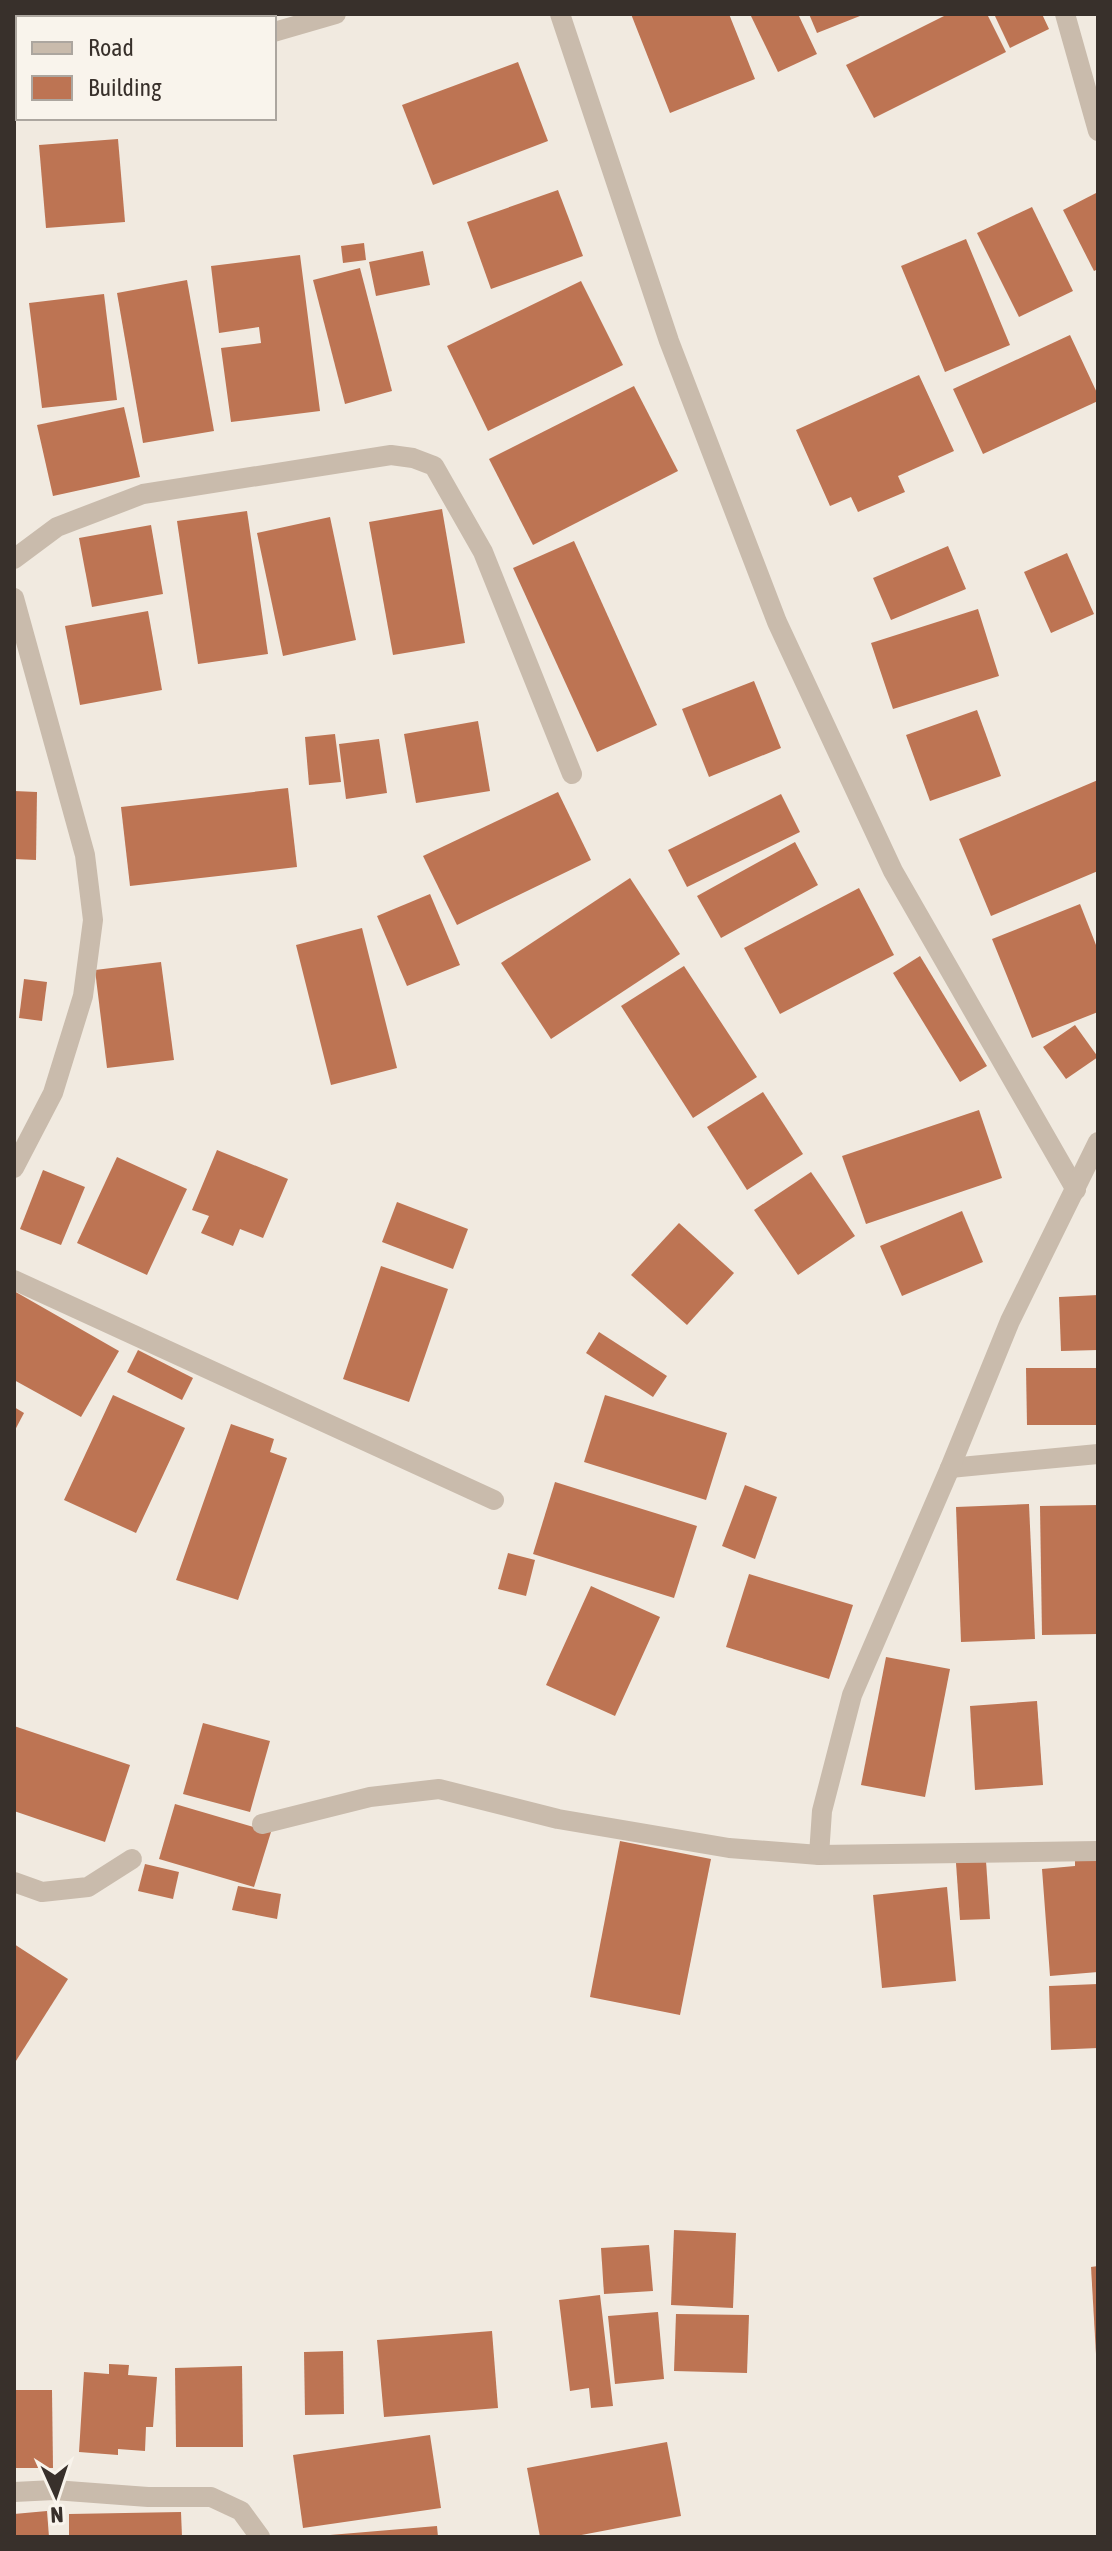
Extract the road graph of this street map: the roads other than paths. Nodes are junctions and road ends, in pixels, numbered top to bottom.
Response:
1 (336, 14) edge
2 (560, 14) edge
3 (1065, 14) edge
4 (276, 31) edge
5 (1098, 131) edge
6 (14, 559) edge
7 (14, 598) edge
8 (572, 774) dead end
9 (1098, 1142) edge
10 (14, 1168) edge
11 (1076, 1190) junction
12 (14, 1280) edge
13 (1098, 1454) edge
14 (950, 1468) junction
15 (494, 1500) dead end
16 (262, 1824) dead end
17 (1098, 1851) edge
18 (819, 1855) junction
19 (132, 1859) dead end
20 (14, 1882) edge
21 (14, 2492) edge
22 (260, 2537) edge

1 - 4 street
2 - 11 street
3 - 5 street
6 - 8 street
7 - 10 street
9 - 11 street
11 - 14 street
12 - 15 street
13 - 14 street
14 - 18 street
16 - 18 street
17 - 18 street
19 - 20 street
21 - 22 street

